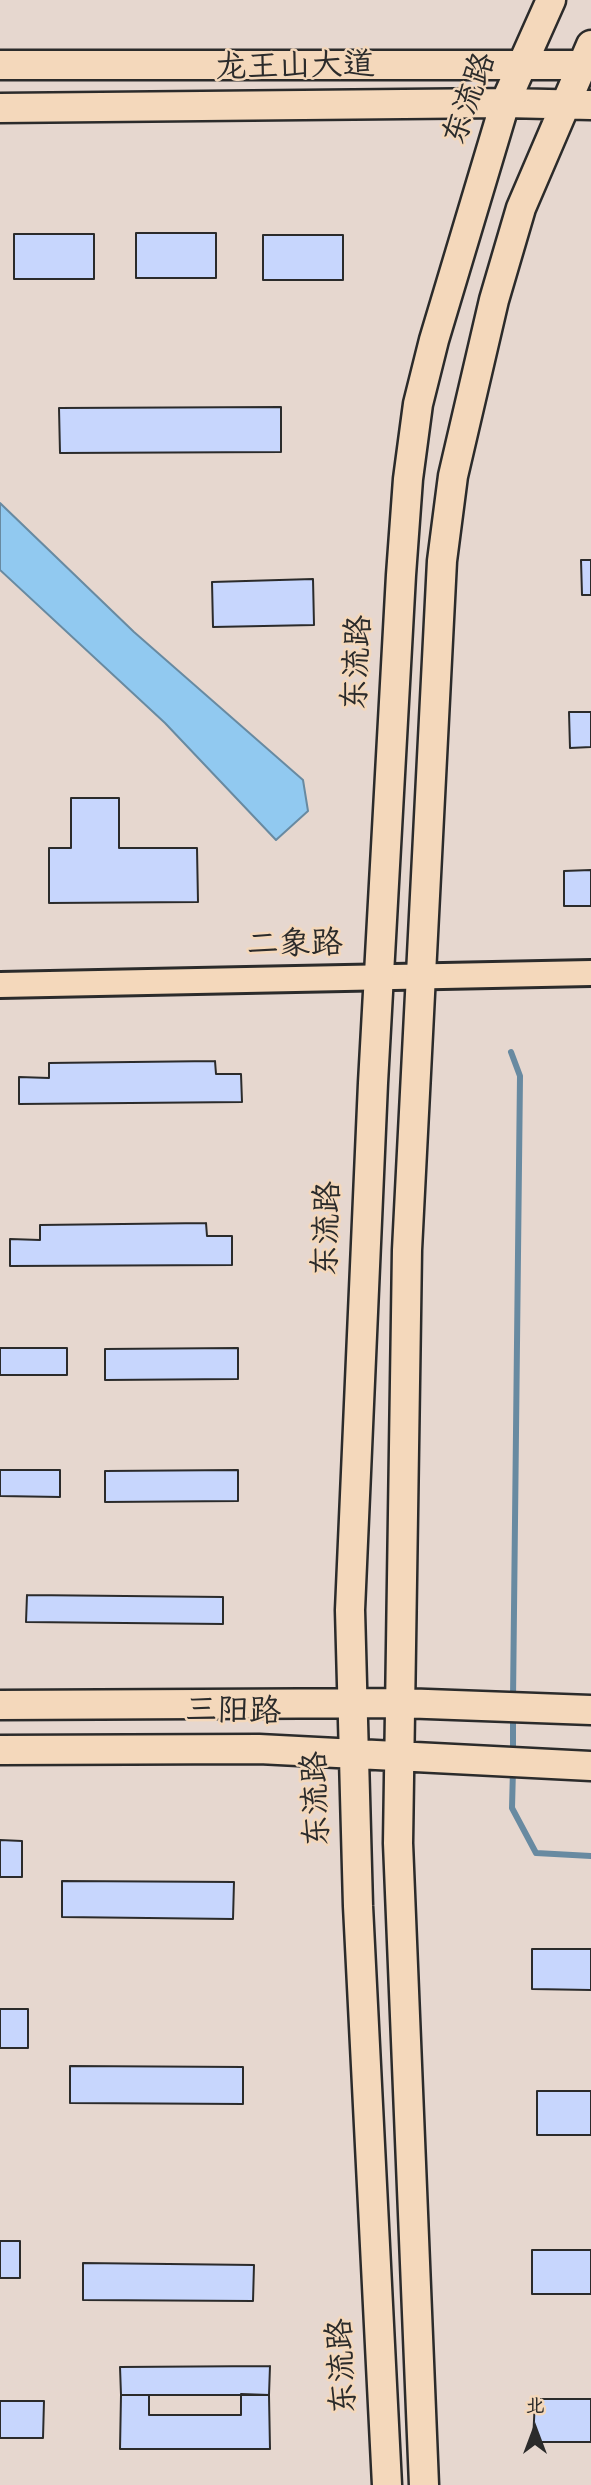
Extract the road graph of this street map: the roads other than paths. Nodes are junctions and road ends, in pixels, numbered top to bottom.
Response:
1 (551, 0) edge
2 (588, 58) edge
3 (522, 64) junction
4 (0, 65) edge
5 (505, 103) junction
6 (591, 105) edge
7 (563, 106) junction
8 (0, 108) edge
9 (591, 973) edge
10 (421, 977) junction
11 (378, 979) junction
12 (0, 985) edge
13 (352, 1703) junction
14 (400, 1703) junction
15 (0, 1705) edge
16 (591, 1710) edge
17 (0, 1750) edge
18 (354, 1754) junction
19 (399, 1756) junction
20 (591, 1766) edge
21 (387, 2485) edge
22 (424, 2485) edge

1 - 3 main road, 东流路
2 - 3 main road, 龙王山大道
2 - 7 main road
3 - 4 main road, 龙王山大道
3 - 5 main road, 东流路
5 - 7 main road, 龙王山大道
5 - 8 main road, 龙王山大道
5 - 11 main road, 东流路
6 - 7 main road, 龙王山大道
7 - 10 main road
9 - 10 street, 二象路
10 - 11 street, 二象路
10 - 14 main road
11 - 12 street, 二象路
11 - 13 main road, 东流路
13 - 14 main road, 三阳路
13 - 15 main road, 三阳路
13 - 18 main road, 东流路
14 - 16 main road, 三阳路
14 - 19 main road
17 - 18 main road, 三阳路
18 - 19 main road, 三阳路
18 - 21 main road, 东流路
19 - 20 main road, 三阳路
19 - 22 main road

